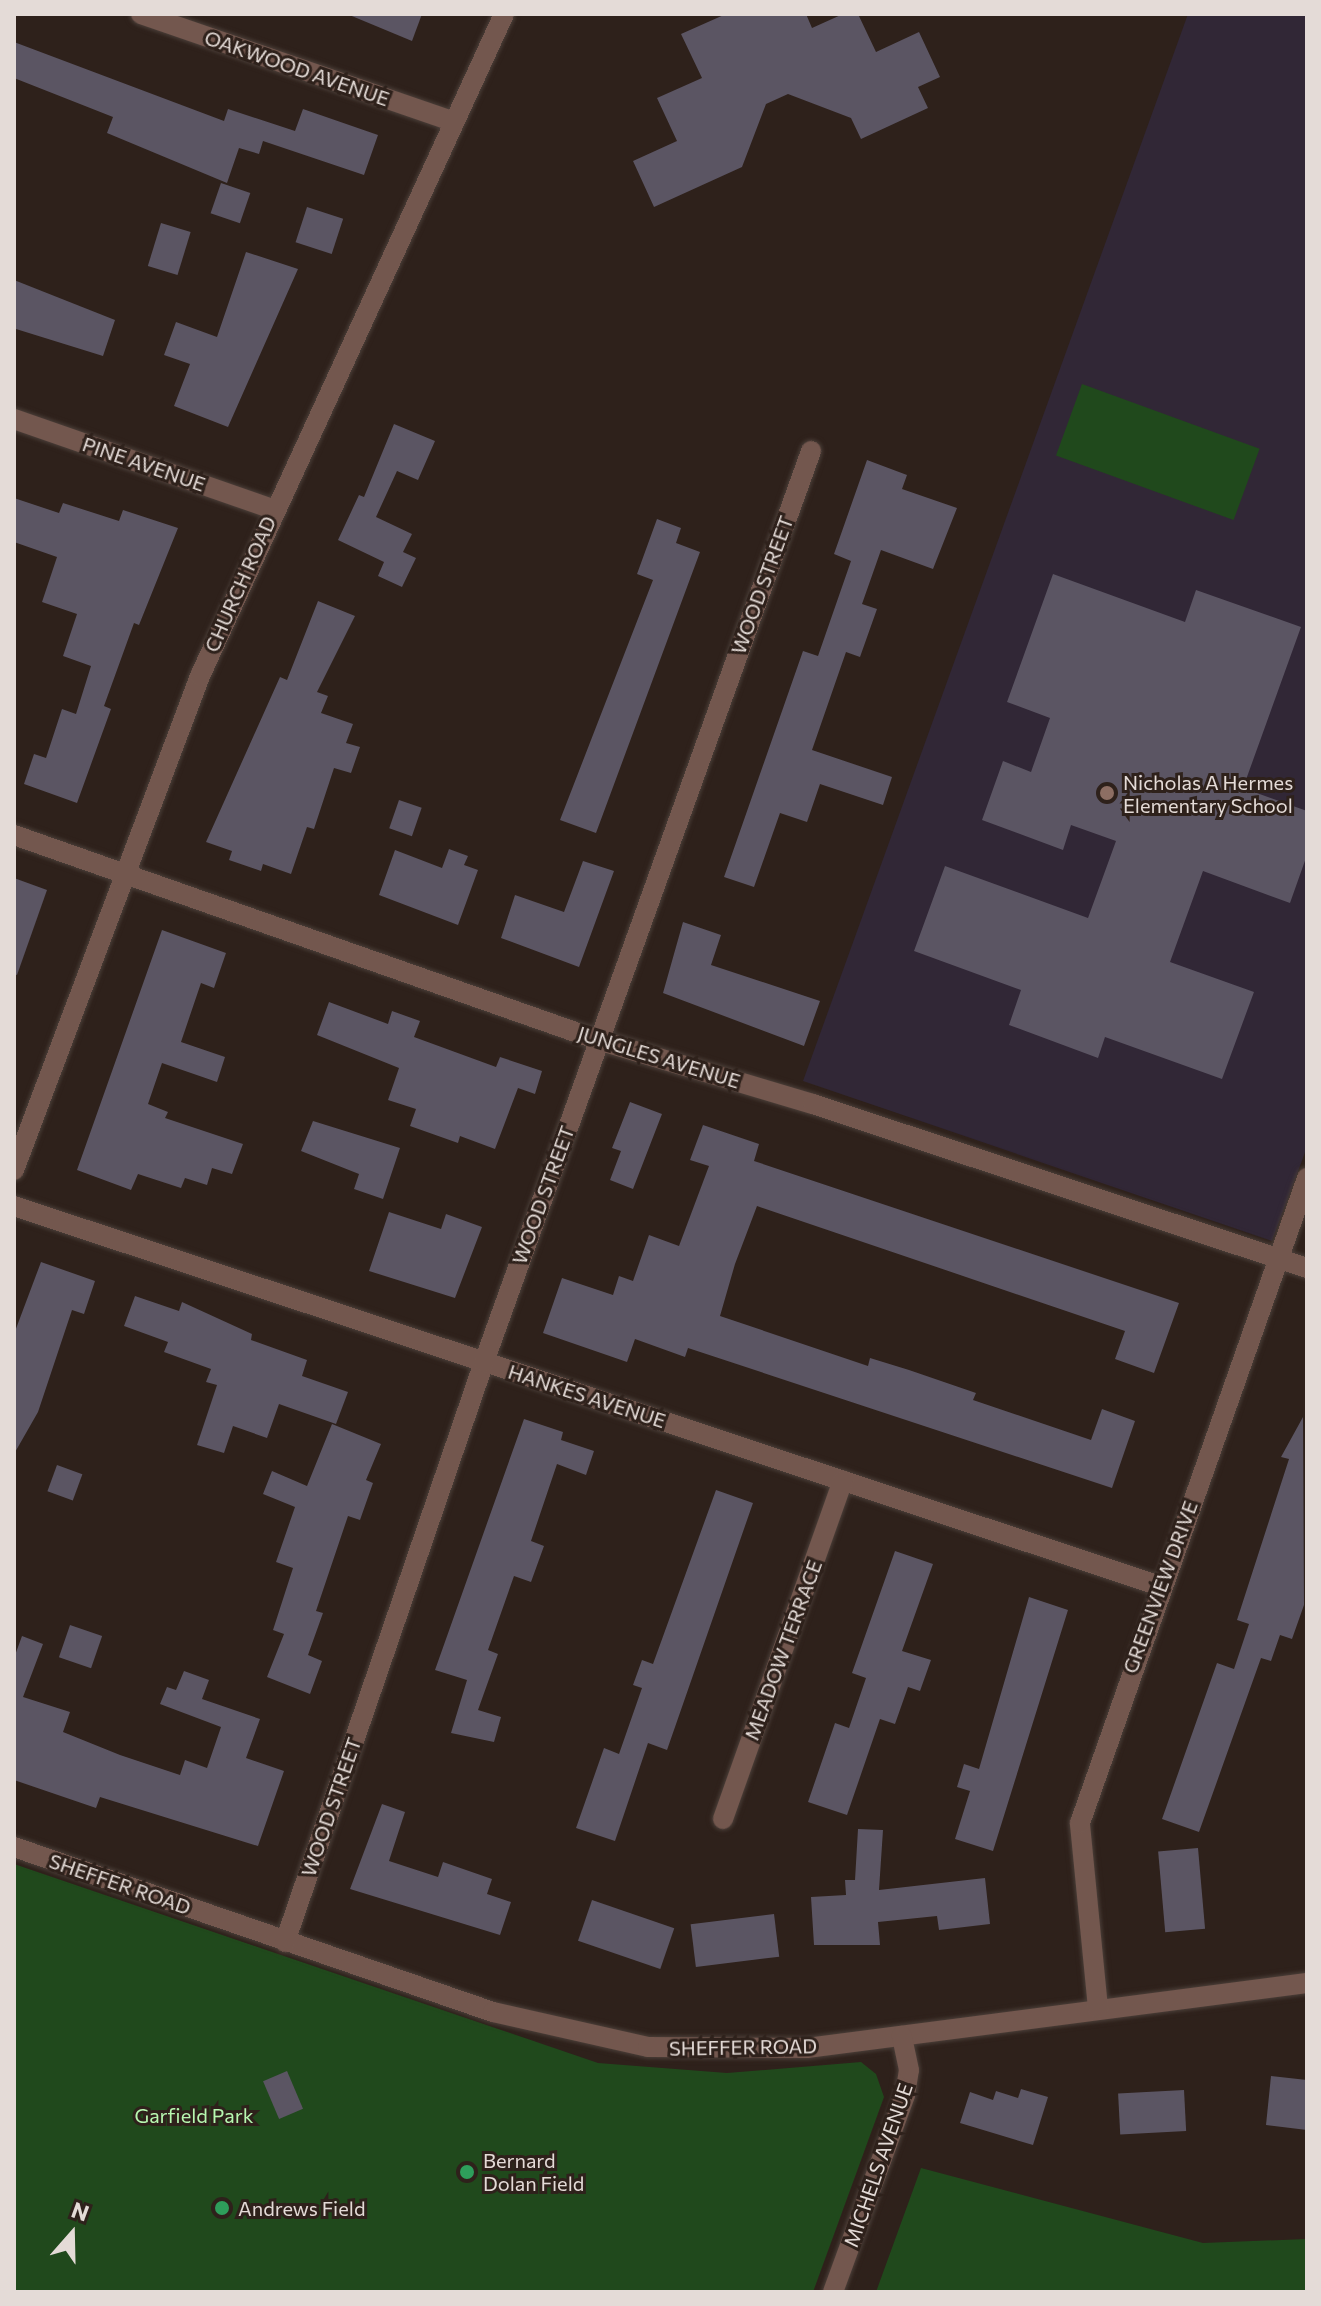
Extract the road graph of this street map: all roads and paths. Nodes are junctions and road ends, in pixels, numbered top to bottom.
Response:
1 (141, 14) edge
2 (504, 14) edge
3 (454, 122) junction
4 (14, 419) edge
5 (811, 451) dead end
6 (273, 509) junction
7 (14, 835) edge
8 (126, 872) junction
9 (598, 1040) junction
10 (14, 1170) edge
11 (1307, 1178) edge
12 (14, 1206) edge
13 (1278, 1258) junction
14 (1307, 1268) edge
15 (484, 1362) junction
16 (843, 1481) junction
17 (1160, 1586) junction
18 (723, 1819) dead end
19 (14, 1847) edge
20 (285, 1942) junction
21 (1307, 1983) edge
22 (1098, 2008) junction
23 (902, 2036) junction
24 (833, 2292) edge

1 - 3 street, OAKWOOD AVENUE
2 - 3 street, CHURCH ROAD
3 - 6 street, CHURCH ROAD
4 - 6 street, PINE AVENUE
5 - 9 street, WOOD STREET
6 - 8 street, CHURCH ROAD
7 - 8 street, JUNGLES AVENUE
8 - 9 street, JUNGLES AVENUE
8 - 10 street, CHURCH ROAD
9 - 13 street, JUNGLES AVENUE
9 - 15 street, WOOD STREET
11 - 13 street, GREENVIEW DRIVE
12 - 15 street, HANKES AVENUE
13 - 14 street, JUNGLES AVENUE
13 - 17 street, GREENVIEW DRIVE
15 - 16 street, HANKES AVENUE
15 - 20 street, WOOD STREET
16 - 17 street, HANKES AVENUE
16 - 18 street, MEADOW TERRACE
17 - 22 street, GREENVIEW DRIVE
19 - 20 street, SHEFFER ROAD
20 - 23 street, SHEFFER ROAD
21 - 22 street, SHEFFER ROAD
22 - 23 street, SHEFFER ROAD
23 - 24 street, MICHELS AVENUE

